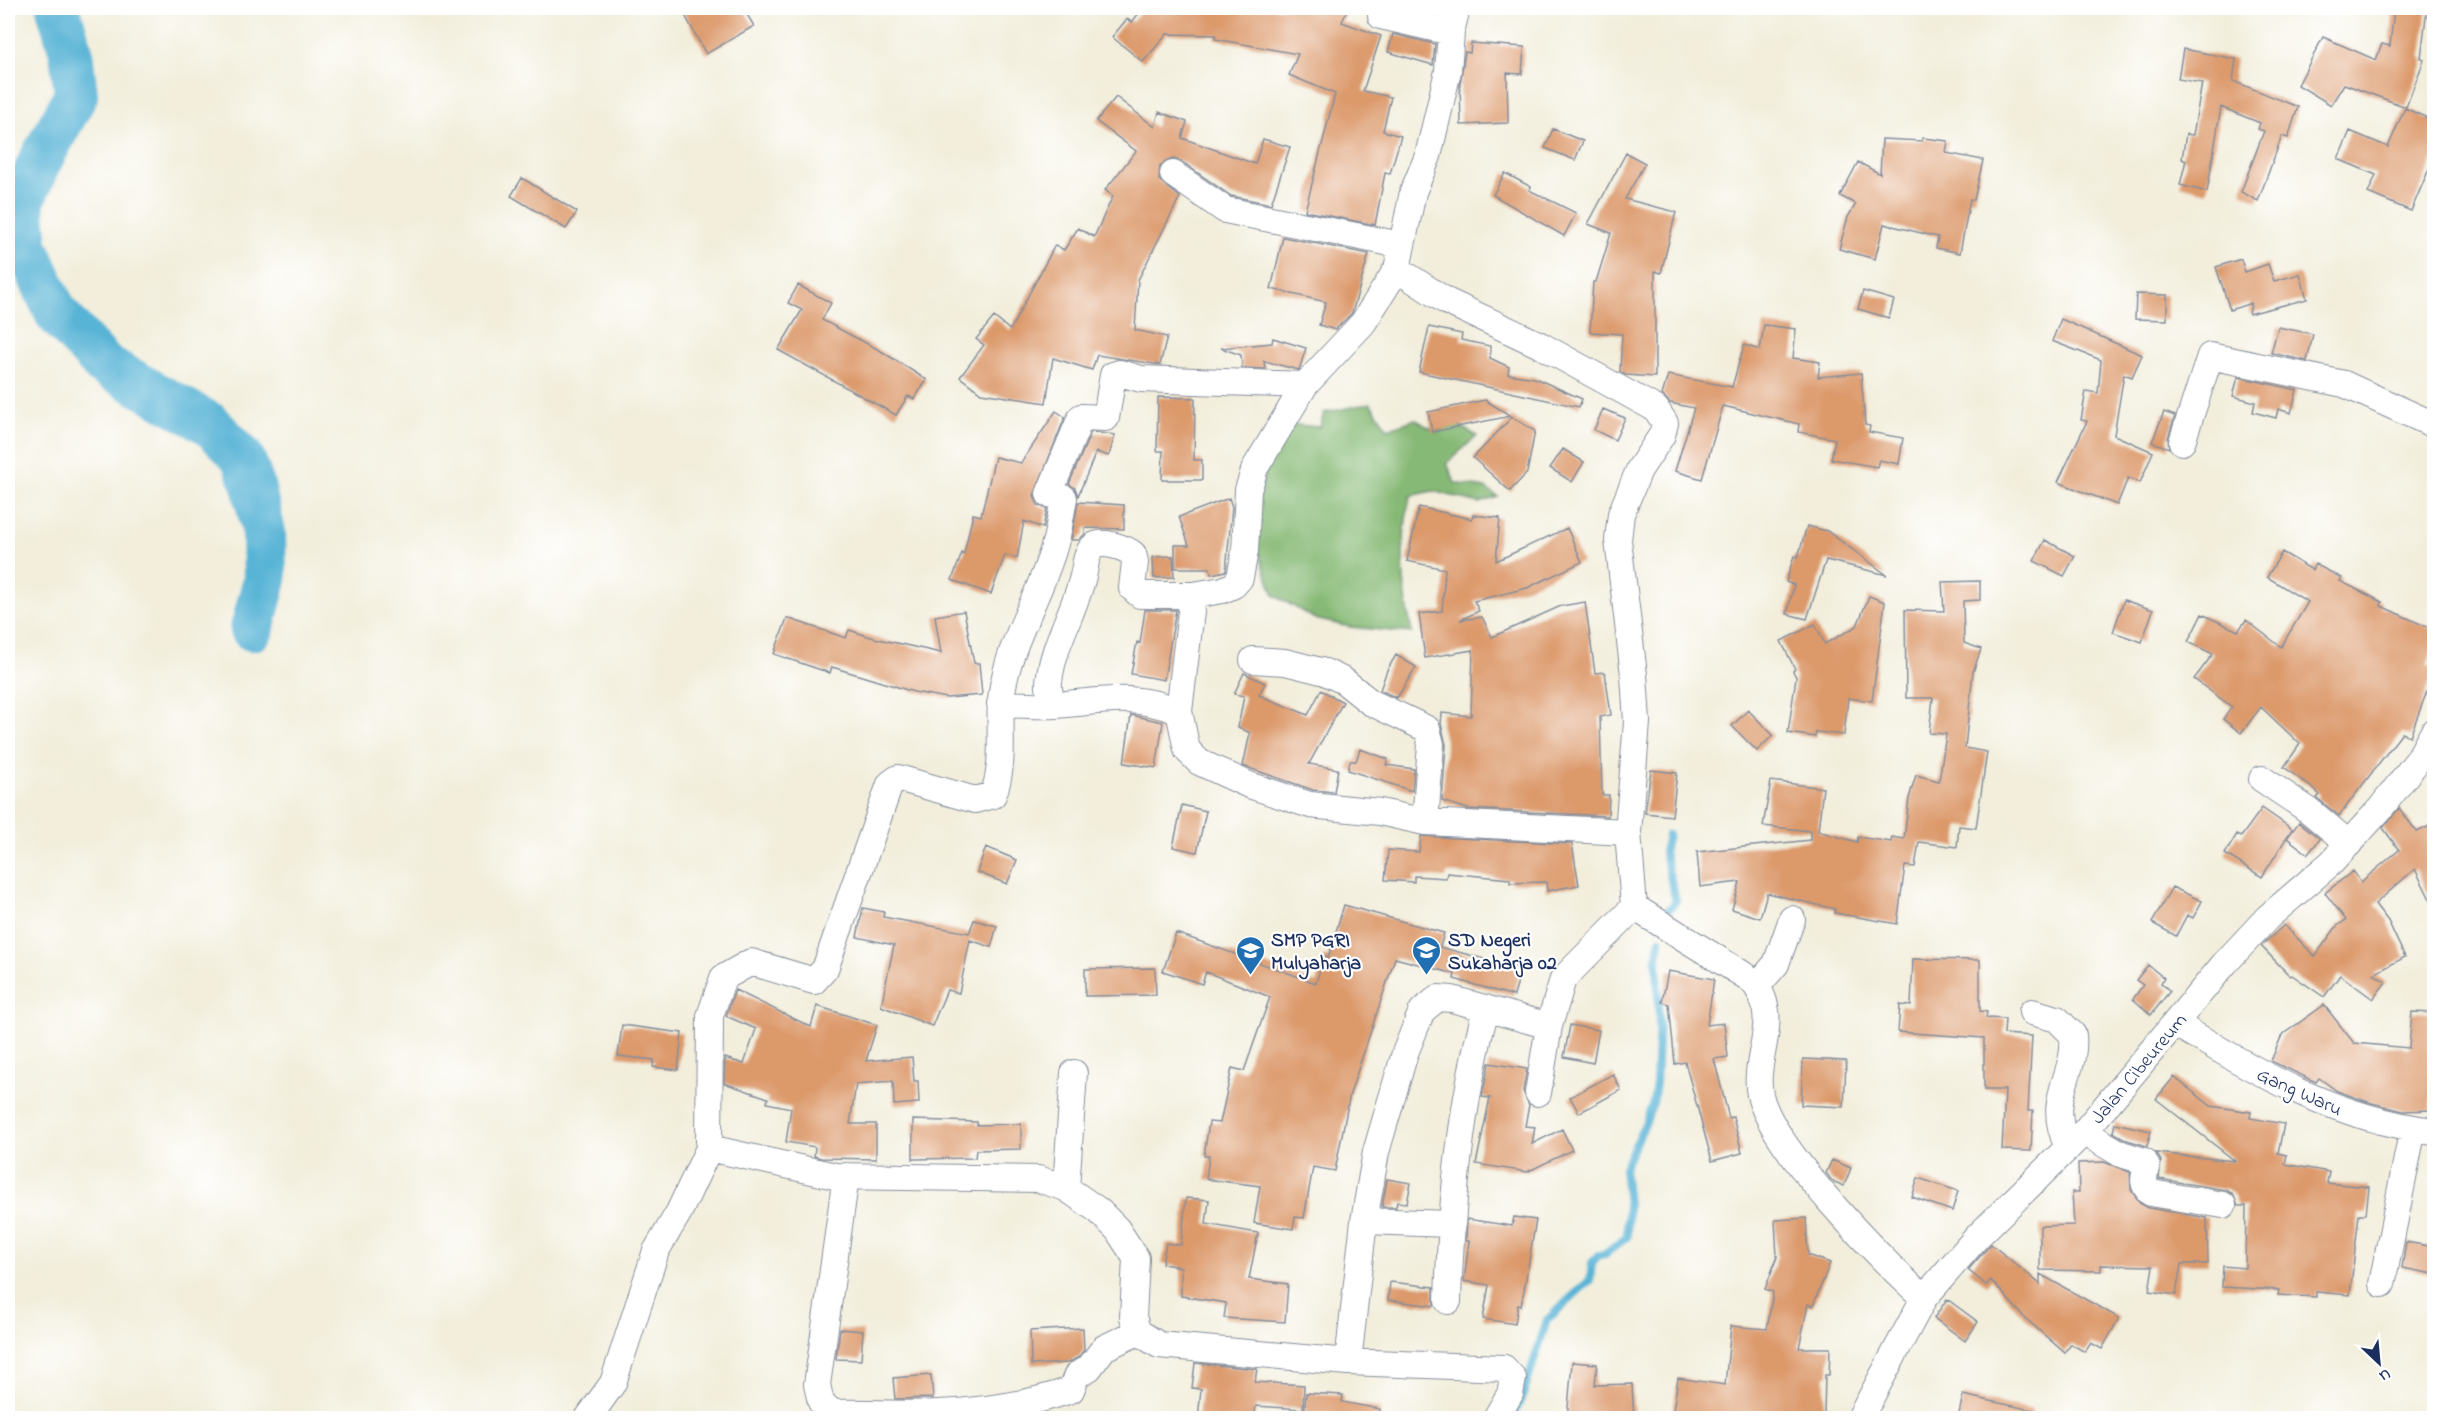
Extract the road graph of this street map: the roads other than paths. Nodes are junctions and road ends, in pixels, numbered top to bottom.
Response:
1 (1380, 16) dead end
2 (1454, 20) edge
3 (1173, 174) dead end
4 (1399, 257) junction
5 (1305, 385) junction
6 (2434, 425) edge
7 (2182, 442) dead end
8 (1194, 595) junction
9 (1252, 660) dead end
10 (1000, 704) junction
11 (1053, 705) junction
12 (1179, 711) junction
13 (2434, 731) edge
14 (2262, 779) dead end
15 (1425, 822) junction
16 (1628, 832) junction
17 (2349, 844) junction
18 (1634, 907) junction
19 (1792, 919) dead end
20 (1757, 986) junction
21 (1486, 1008) junction
22 (2032, 1012) dead end
23 (2176, 1024) junction
24 (1549, 1026) junction
25 (1074, 1073) dead end
26 (1538, 1093) dead end
27 (2424, 1130) edge
28 (2076, 1140) junction
29 (709, 1148) junction
30 (846, 1176) junction
31 (1066, 1188) junction
32 (2223, 1205) dead end
33 (1364, 1221) junction
34 (1450, 1224) junction
35 (2382, 1284) dead end
36 (1924, 1298) junction
37 (1448, 1301) dead end
38 (1138, 1332) junction
39 (1348, 1362) junction
40 (908, 1415) edge
41 (588, 1419) edge
42 (1496, 1419) edge
43 (1860, 1419) edge

1 - 2 street
2 - 4 street
3 - 4 street
4 - 5 street
4 - 16 street
5 - 8 street
5 - 10 street
6 - 7 street
8 - 11 street
8 - 12 street
9 - 15 street
10 - 11 street
10 - 29 street
11 - 12 street
12 - 15 street
13 - 17 street, Jalan Cibeureum
14 - 17 street
15 - 16 street
16 - 18 street
17 - 23 street, Jalan Cibeureum
18 - 20 street
18 - 24 street
19 - 20 street
20 - 36 street
21 - 24 street
21 - 33 street
21 - 34 street
22 - 28 street
23 - 27 street, Gang Waru
23 - 28 street, Jalan Cibeureum
24 - 26 street
25 - 31 street
27 - 35 street
28 - 32 street
28 - 36 street, Jalan Cibeureum
29 - 30 street
29 - 41 street
30 - 31 street
30 - 40 street
31 - 38 street
33 - 34 street
33 - 39 street
34 - 37 street
36 - 43 street, Jalan Cibeureum
38 - 39 street
38 - 40 street
39 - 42 street

